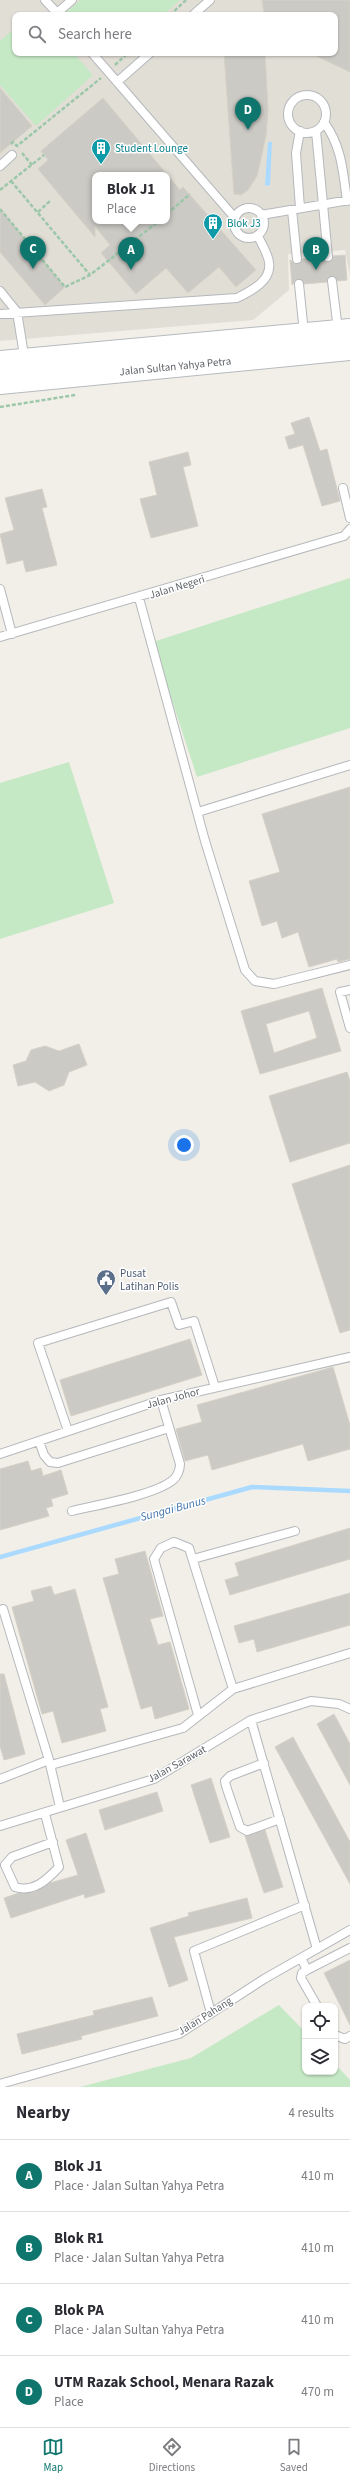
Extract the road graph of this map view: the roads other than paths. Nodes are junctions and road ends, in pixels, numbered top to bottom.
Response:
1 (46, 0) edge
2 (72, 0) edge
3 (210, 0) edge
4 (56, 12) edge
5 (60, 12) edge
6 (196, 12) edge
7 (95, 56) edge
8 (147, 56) edge
9 (117, 82) junction
10 (324, 122) junction
11 (300, 131) junction
12 (316, 131) junction
13 (12, 155) dead end
14 (0, 166) edge
15 (348, 201) edge
16 (322, 205) junction
17 (296, 209) junction
18 (261, 215) junction
19 (235, 218) junction
20 (258, 236) junction
21 (328, 257) dead end
22 (297, 259) dead end
23 (332, 282) dead end
24 (299, 284) dead end
25 (0, 291) edge
26 (17, 312) junction
27 (0, 314) edge
28 (344, 330) edge
29 (304, 334) junction
30 (23, 349) junction
31 (350, 349) edge
32 (0, 352) edge
33 (75, 355) junction
34 (0, 362) edge
35 (67, 377) junction
36 (0, 383) edge
37 (0, 394) edge
38 (343, 488) dead end
39 (350, 518) edge
40 (350, 529) edge
41 (0, 589) edge
42 (139, 598) junction
43 (12, 634) junction
44 (0, 637) edge
45 (350, 765) edge
46 (198, 812) junction
47 (350, 965) edge
48 (350, 990) edge
49 (350, 1028) edge
50 (350, 1357) edge
51 (215, 1387) junction
52 (161, 1400) junction
53 (169, 1428) junction
54 (68, 1431) junction
55 (40, 1441) junction
56 (0, 1454) edge
57 (72, 1511) dead end
58 (295, 1531) dead end
59 (193, 1559) junction
60 (3, 1609) dead end
61 (350, 1653) edge
62 (233, 1689) junction
63 (350, 1709) edge
64 (198, 1715) junction
65 (251, 1720) junction
66 (50, 1763) junction
67 (264, 1763) junction
68 (0, 1779) edge
69 (60, 1807) junction
70 (45, 1814) junction
71 (280, 1819) junction
72 (0, 1826) edge
73 (53, 1842) junction
74 (305, 1906) junction
75 (350, 1930) edge
76 (350, 1948) edge
77 (317, 1949) junction
78 (301, 1958) junction
79 (307, 1970) junction
80 (316, 2003) edge
81 (211, 2013) junction
82 (338, 2036) edge
83 (350, 2036) edge
84 (0, 2084) edge

1 - 4 lane
2 - 5 lane
3 - 6 lane
7 - 9 lane
8 - 9 lane
9 - 19 lane
10 - 11 lane
10 - 12 lane
10 - 15 lane
11 - 12 lane
11 - 17 lane
12 - 16 lane
13 - 14 lane
15 - 16 lane
16 - 17 lane
16 - 21 lane
17 - 18 lane
17 - 22 lane
18 - 19 lane
18 - 20 lane
19 - 20 lane
20 - 26 lane
23 - 28 lane
24 - 29 lane
25 - 26 lane
26 - 27 lane
26 - 30 lane
28 - 29 main road, Jalan Sultan Yahya Petra
29 - 33 main road, Jalan Sultan Yahya Petra
30 - 32 main road
30 - 33 main road
31 - 35 main road, Jalan Sultan Yahya Petra
33 - 34 main road, Jalan Sultan Yahya Petra
35 - 36 main road, Jalan Sultan Yahya Petra
35 - 37 main road
38 - 39 lane
40 - 42 lane, Jalan Negeri
41 - 43 lane
42 - 43 lane, Jalan Negeri
42 - 46 lane
43 - 44 lane, Jalan Negeri
45 - 46 lane
46 - 47 lane
48 - 49 lane
50 - 51 lane, Jalan Johor
51 - 52 lane, Jalan Johor
51 - 54 lane
52 - 53 lane
52 - 54 lane, Jalan Johor
53 - 55 lane
53 - 57 lane
54 - 55 lane, Jalan Johor
55 - 56 lane, Jalan Johor
58 - 59 lane
59 - 62 lane
59 - 64 lane
60 - 66 lane
61 - 62 lane
62 - 64 lane
63 - 65 lane, Jalan Sarawat
64 - 66 lane
65 - 67 lane
65 - 69 lane, Jalan Sarawat
66 - 68 lane
66 - 69 lane
67 - 71 lane
67 - 71 lane
69 - 70 lane, Jalan Sarawat
70 - 72 lane, Jalan Sarawat
70 - 73 lane
71 - 74 lane
73 - 73 lane
74 - 77 lane
74 - 81 lane
75 - 77 lane, Jalan Pahang
76 - 79 lane
77 - 78 lane, Jalan Pahang
78 - 79 lane
78 - 81 lane, Jalan Pahang
79 - 80 lane
81 - 84 lane, Jalan Pahang
82 - 83 lane

